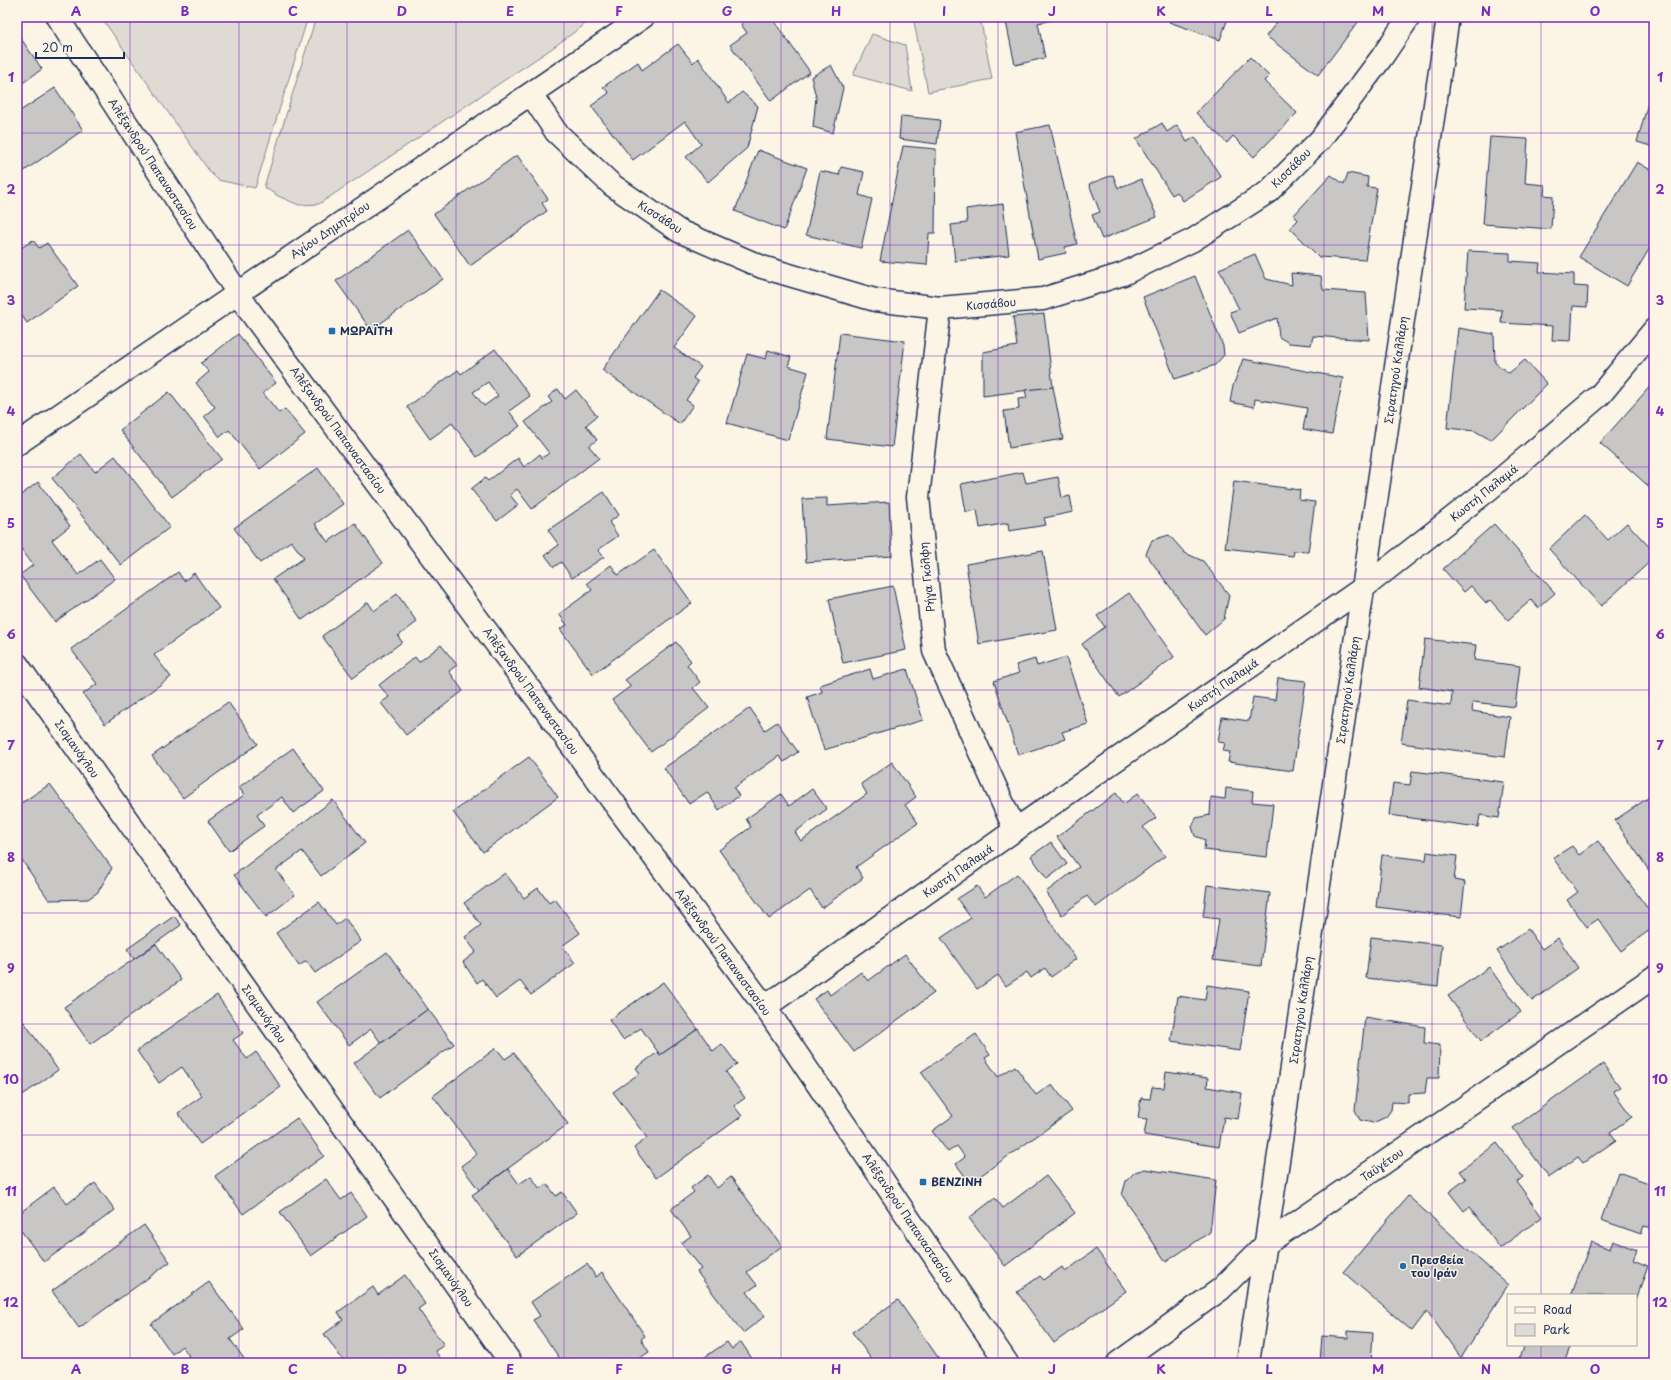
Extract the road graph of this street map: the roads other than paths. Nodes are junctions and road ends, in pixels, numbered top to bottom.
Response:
1 (57, 17) edge
2 (644, 17) edge
3 (1409, 17) edge
4 (1448, 17) edge
5 (531, 94) junction
6 (238, 293) junction
7 (940, 308) junction
8 (1654, 330) edge
9 (17, 444) edge
10 (1364, 588) junction
11 (17, 664) edge
12 (1015, 830) junction
13 (1654, 977) edge
14 (765, 1007) junction
15 (1266, 1244) junction
16 (511, 1363) edge
17 (1007, 1363) edge
18 (1118, 1363) edge
19 (1248, 1363) edge

1 - 6 street, Αλέξανδρού Παπαναστασίου
2 - 5 street, Αγίου Δημητρίου
3 - 7 street, Κισσάβου
4 - 10 street, Στρατηγού Καλλάρη
5 - 6 street, Αγίου Δημητρίου
5 - 7 street, Κισσάβου
6 - 9 street, Αγίου Δημητρίου
6 - 14 street, Αλέξανδρού Παπαναστασίου
7 - 12 street, Ρήγα Γκόλφη
8 - 10 street, Κωστή Παλαμά
10 - 12 street, Κωστή Παλαμά
10 - 15 street, Στρατηγού Καλλάρη
11 - 16 street, Σισμανόγλου
12 - 14 street, Κωστή Παλαμά
13 - 15 street, Ταϋγέτου
14 - 17 street, Αλέξανδρού Παπαναστασίου
15 - 18 street, Ταϋγέτου
15 - 19 street, Στρατηγού Καλλάρη

